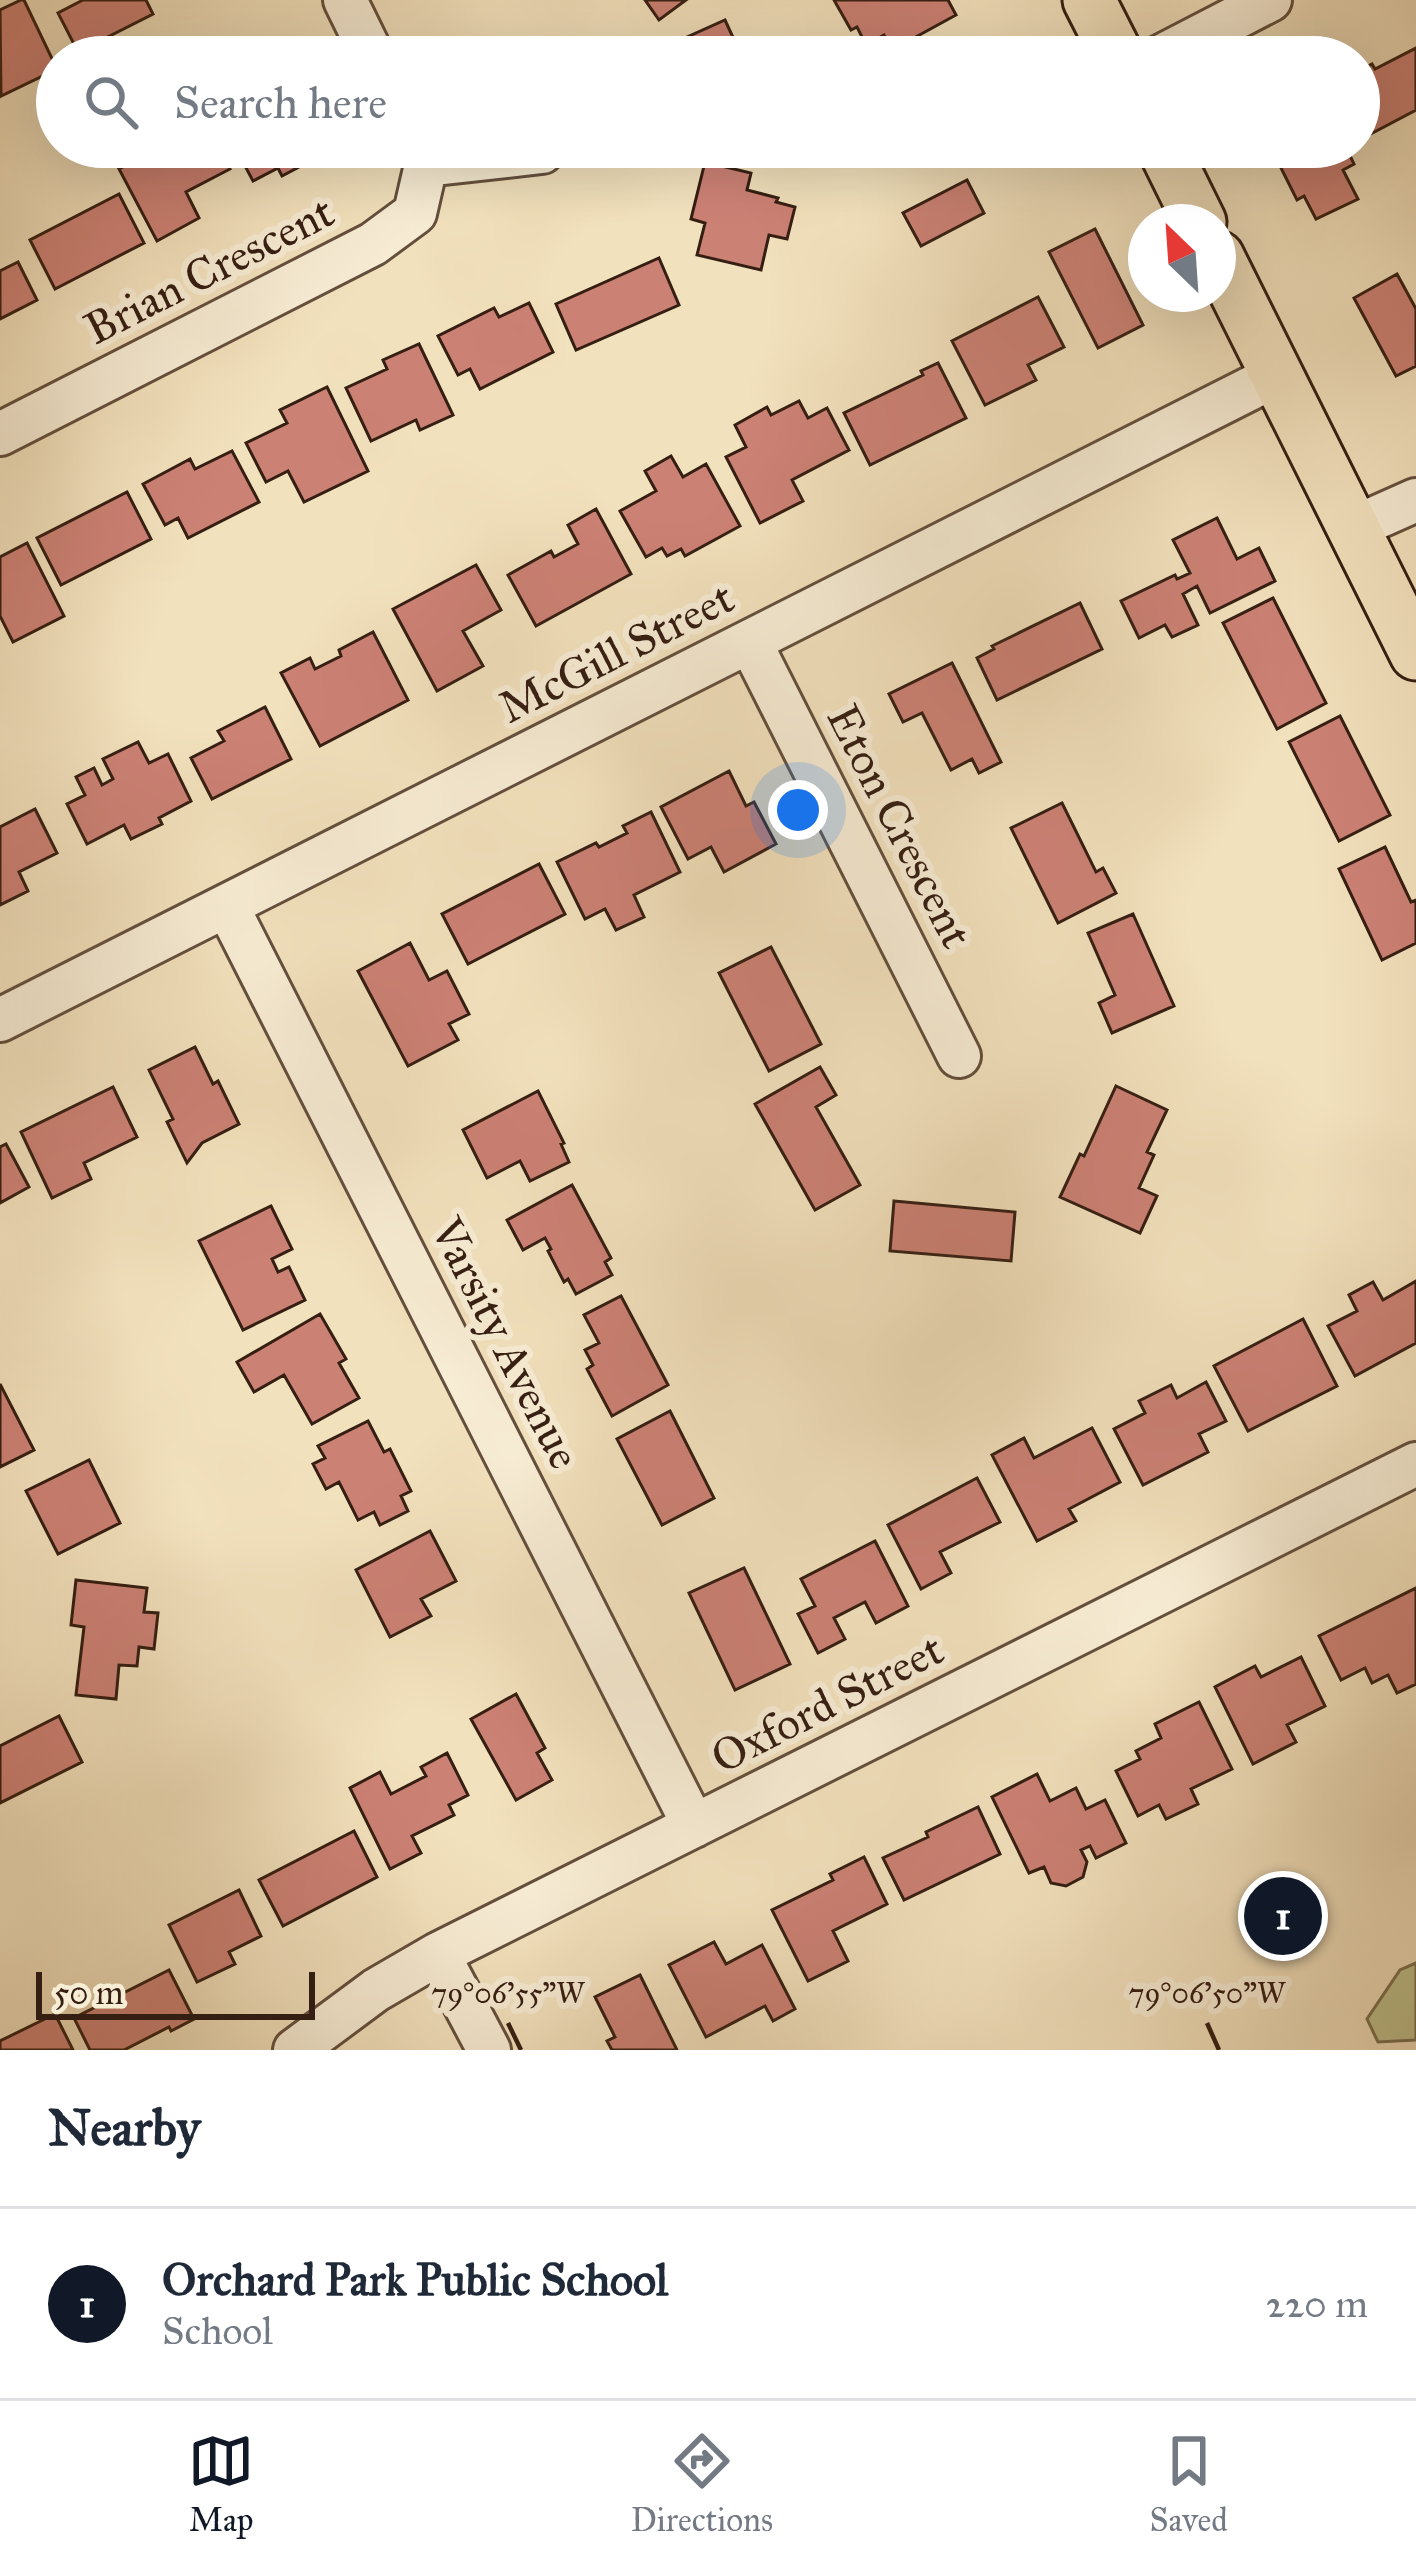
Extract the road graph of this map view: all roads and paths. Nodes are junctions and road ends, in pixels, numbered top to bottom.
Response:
1 (345, 0) edge
2 (1089, 0) edge
3 (1270, 0) edge
4 (363, 36) edge
5 (1107, 36) edge
6 (1201, 36) edge
7 (421, 168) edge
8 (1173, 168) edge
9 (1191, 204) edge
10 (1236, 293) edge
11 (1277, 375) junction
12 (0, 434) edge
13 (1416, 500) edge
14 (1353, 528) junction
15 (750, 642) junction
16 (1416, 654) edge
17 (227, 906) junction
18 (0, 1019) edge
19 (958, 1056) dead end
20 (1416, 1464) edge
21 (694, 1826) junction
22 (438, 1954) junction
23 (295, 2050) edge
24 (489, 2050) edge

1 - 4 street
2 - 5 main road
3 - 6 street
7 - 12 street, Brian Crescent
8 - 9 main road
10 - 11 main road
11 - 14 main road
11 - 15 street, McGill Street
13 - 14 street
14 - 16 main road
15 - 17 street, McGill Street
15 - 19 street, Eton Crescent
17 - 18 street, McGill Street
17 - 21 street, Varsity Avenue
20 - 21 street, Oxford Street
21 - 22 street, Oxford Street
22 - 23 street, Oxford Street
22 - 24 street

